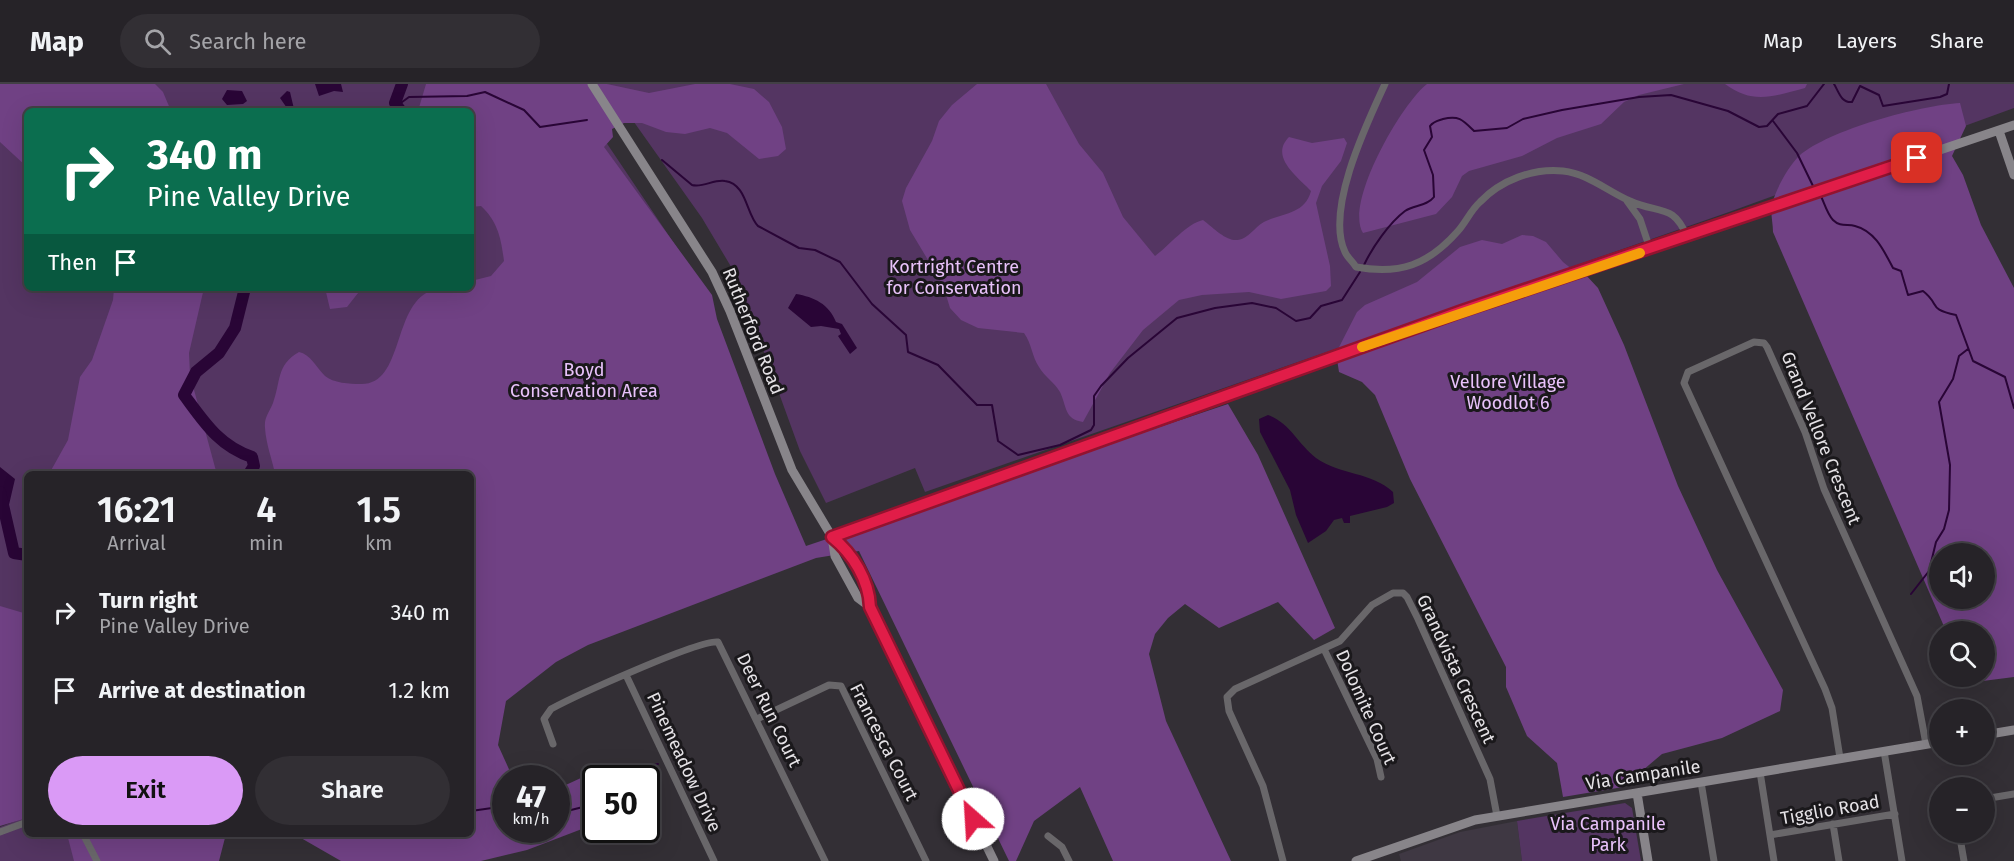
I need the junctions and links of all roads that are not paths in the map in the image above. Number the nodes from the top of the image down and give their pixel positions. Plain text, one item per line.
1 (592, 84) edge
2 (1385, 84) edge
3 (2014, 125) edge
4 (1999, 131) junction
5 (2014, 175) edge
6 (1626, 200) junction
7 (1654, 209) junction
8 (1640, 219) junction
9 (1687, 237) junction
10 (1650, 249) junction
11 (832, 537) junction
12 (870, 607) junction
13 (1324, 649) junction
14 (626, 675) junction
15 (757, 720) junction
16 (2014, 730) edge
17 (1995, 733) edge
18 (553, 744) dead end
19 (1926, 744) junction
20 (1929, 744) edge
21 (1884, 751) junction
22 (1840, 758) junction
23 (1760, 772) junction
24 (1381, 777) dead end
25 (1701, 782) junction
26 (1637, 793) junction
27 (2014, 794) edge
28 (1995, 797) edge
29 (1895, 814) junction
30 (1497, 816) junction
31 (24, 823) edge
32 (1833, 824) junction
33 (0, 832) edge
34 (1770, 835) junction
35 (1048, 836) dead end
36 (85, 837) edge
37 (1961, 843) edge
38 (1361, 860) edge
39 (97, 861) edge
40 (714, 861) edge
41 (825, 861) edge
42 (926, 861) edge
43 (994, 861) edge
44 (1069, 861) edge
45 (1283, 861) edge
46 (1648, 861) edge
47 (1714, 861) edge
48 (1774, 861) edge
49 (1839, 861) edge
50 (1902, 861) edge
51 (1964, 861) edge

1 - 11 street, Rutherford Road
2 - 6 street
3 - 4 street
4 - 5 street
4 - 9 street
6 - 7 street
6 - 8 street
7 - 8 street
7 - 9 street
8 - 10 street
9 - 10 street
10 - 11 street
11 - 12 street, Rutherford Road
11 - 12 street, Rutherford Road
12 - 43 street, Rutherford Road
13 - 24 street, Dolomite Court
13 - 30 street, Grandvista Crescent
13 - 45 street, Grandvista Crescent
14 - 15 street, Deer Run Court
14 - 18 street, Deer Run Court
14 - 40 street, Pinemeadow Drive
15 - 41 street, Deer Run Court
15 - 42 street, Francesca Court
16 - 17 street
19 - 20 street, Via Campanile
19 - 21 street, Via Campanile
19 - 22 street, Grand Vellore Crescent
21 - 22 street, Via Campanile
21 - 29 street
22 - 23 street, Via Campanile
23 - 25 street, Via Campanile
23 - 34 street
25 - 26 street, Via Campanile
25 - 47 street
26 - 30 street, Via Campanile
26 - 46 street
27 - 28 street
29 - 32 street, Tigglio Road
29 - 50 street
30 - 38 street, Via Campanile
31 - 33 street
32 - 34 street, Tigglio Road
32 - 49 street
34 - 48 street
35 - 44 street
36 - 39 street
37 - 51 street

